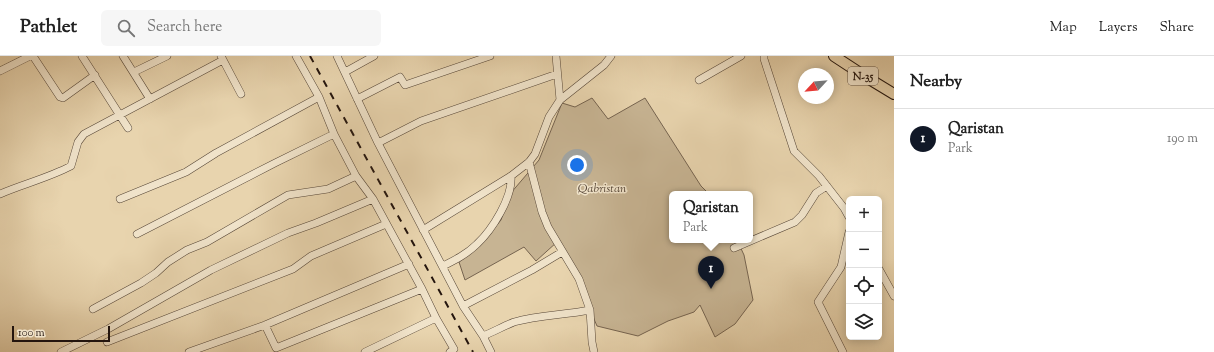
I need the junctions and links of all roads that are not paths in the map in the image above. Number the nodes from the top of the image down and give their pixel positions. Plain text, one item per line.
1 (30, 56) edge
2 (34, 56) edge
3 (82, 56) edge
4 (123, 56) edge
5 (167, 56) edge
6 (296, 56) edge
7 (337, 56) edge
8 (374, 56) edge
9 (490, 56) edge
10 (556, 56) edge
11 (611, 56) edge
12 (741, 56) edge
13 (764, 56) edge
14 (834, 56) edge
15 (222, 58) edge
16 (0, 71) edge
17 (134, 72) junction
18 (345, 72) junction
19 (557, 74) junction
20 (95, 75) junction
21 (699, 80) dead end
22 (241, 94) dead end
23 (894, 94) edge
24 (319, 97) junction
25 (150, 99) junction
26 (357, 99) junction
27 (560, 100) junction
28 (120, 115) junction
29 (128, 128) dead end
30 (334, 134) junction
31 (378, 143) junction
32 (529, 162) junction
33 (356, 176) junction
34 (511, 176) junction
35 (827, 186) junction
36 (0, 194) edge
37 (120, 199) dead end
38 (373, 199) junction
39 (846, 212) edge
40 (386, 224) junction
41 (424, 230) junction
42 (137, 234) dead end
43 (753, 240) edge
44 (746, 243) edge
45 (846, 245) edge
46 (734, 248) dead end
47 (562, 252) junction
48 (409, 264) junction
49 (443, 266) junction
50 (882, 274) edge
51 (422, 289) junction
52 (894, 296) edge
53 (463, 306) junction
54 (93, 309) dead end
55 (590, 310) junction
56 (436, 318) junction
57 (265, 325) junction
58 (483, 336) junction
59 (107, 342) dead end
60 (203, 350) edge
61 (453, 351) edge
62 (61, 352) edge
63 (190, 352) edge
64 (365, 352) edge
65 (491, 352) edge
66 (594, 352) edge
67 (843, 352) edge

1 - 16 street
2 - 20 street
3 - 20 street
4 - 17 street
5 - 17 street
6 - 24 street
7 - 18 street
8 - 18 street
9 - 26 street
10 - 19 street
11 - 27 street
12 - 21 street
13 - 35 street
14 - 23 highway, N-35
15 - 22 street
15 - 25 street
17 - 25 street
18 - 26 street
19 - 27 street
19 - 31 street
20 - 28 street
24 - 30 street
24 - 37 street
25 - 28 street
26 - 31 street
27 - 32 street
28 - 29 street
28 - 36 street
30 - 33 street
30 - 42 street
31 - 41 street
32 - 34 street
32 - 47 street
33 - 38 street
33 - 54 street
34 - 41 street
34 - 49 street
35 - 39 street
35 - 43 street
38 - 40 street
38 - 62 street
40 - 48 street
40 - 59 street
41 - 49 street
44 - 46 street
45 - 67 street
47 - 53 street
47 - 55 street
48 - 51 street
48 - 57 street
49 - 53 street
50 - 52 street
51 - 56 street
51 - 57 street
53 - 58 street
55 - 58 street
55 - 66 street
56 - 61 street
56 - 64 street
57 - 60 street
58 - 65 street
60 - 63 street

